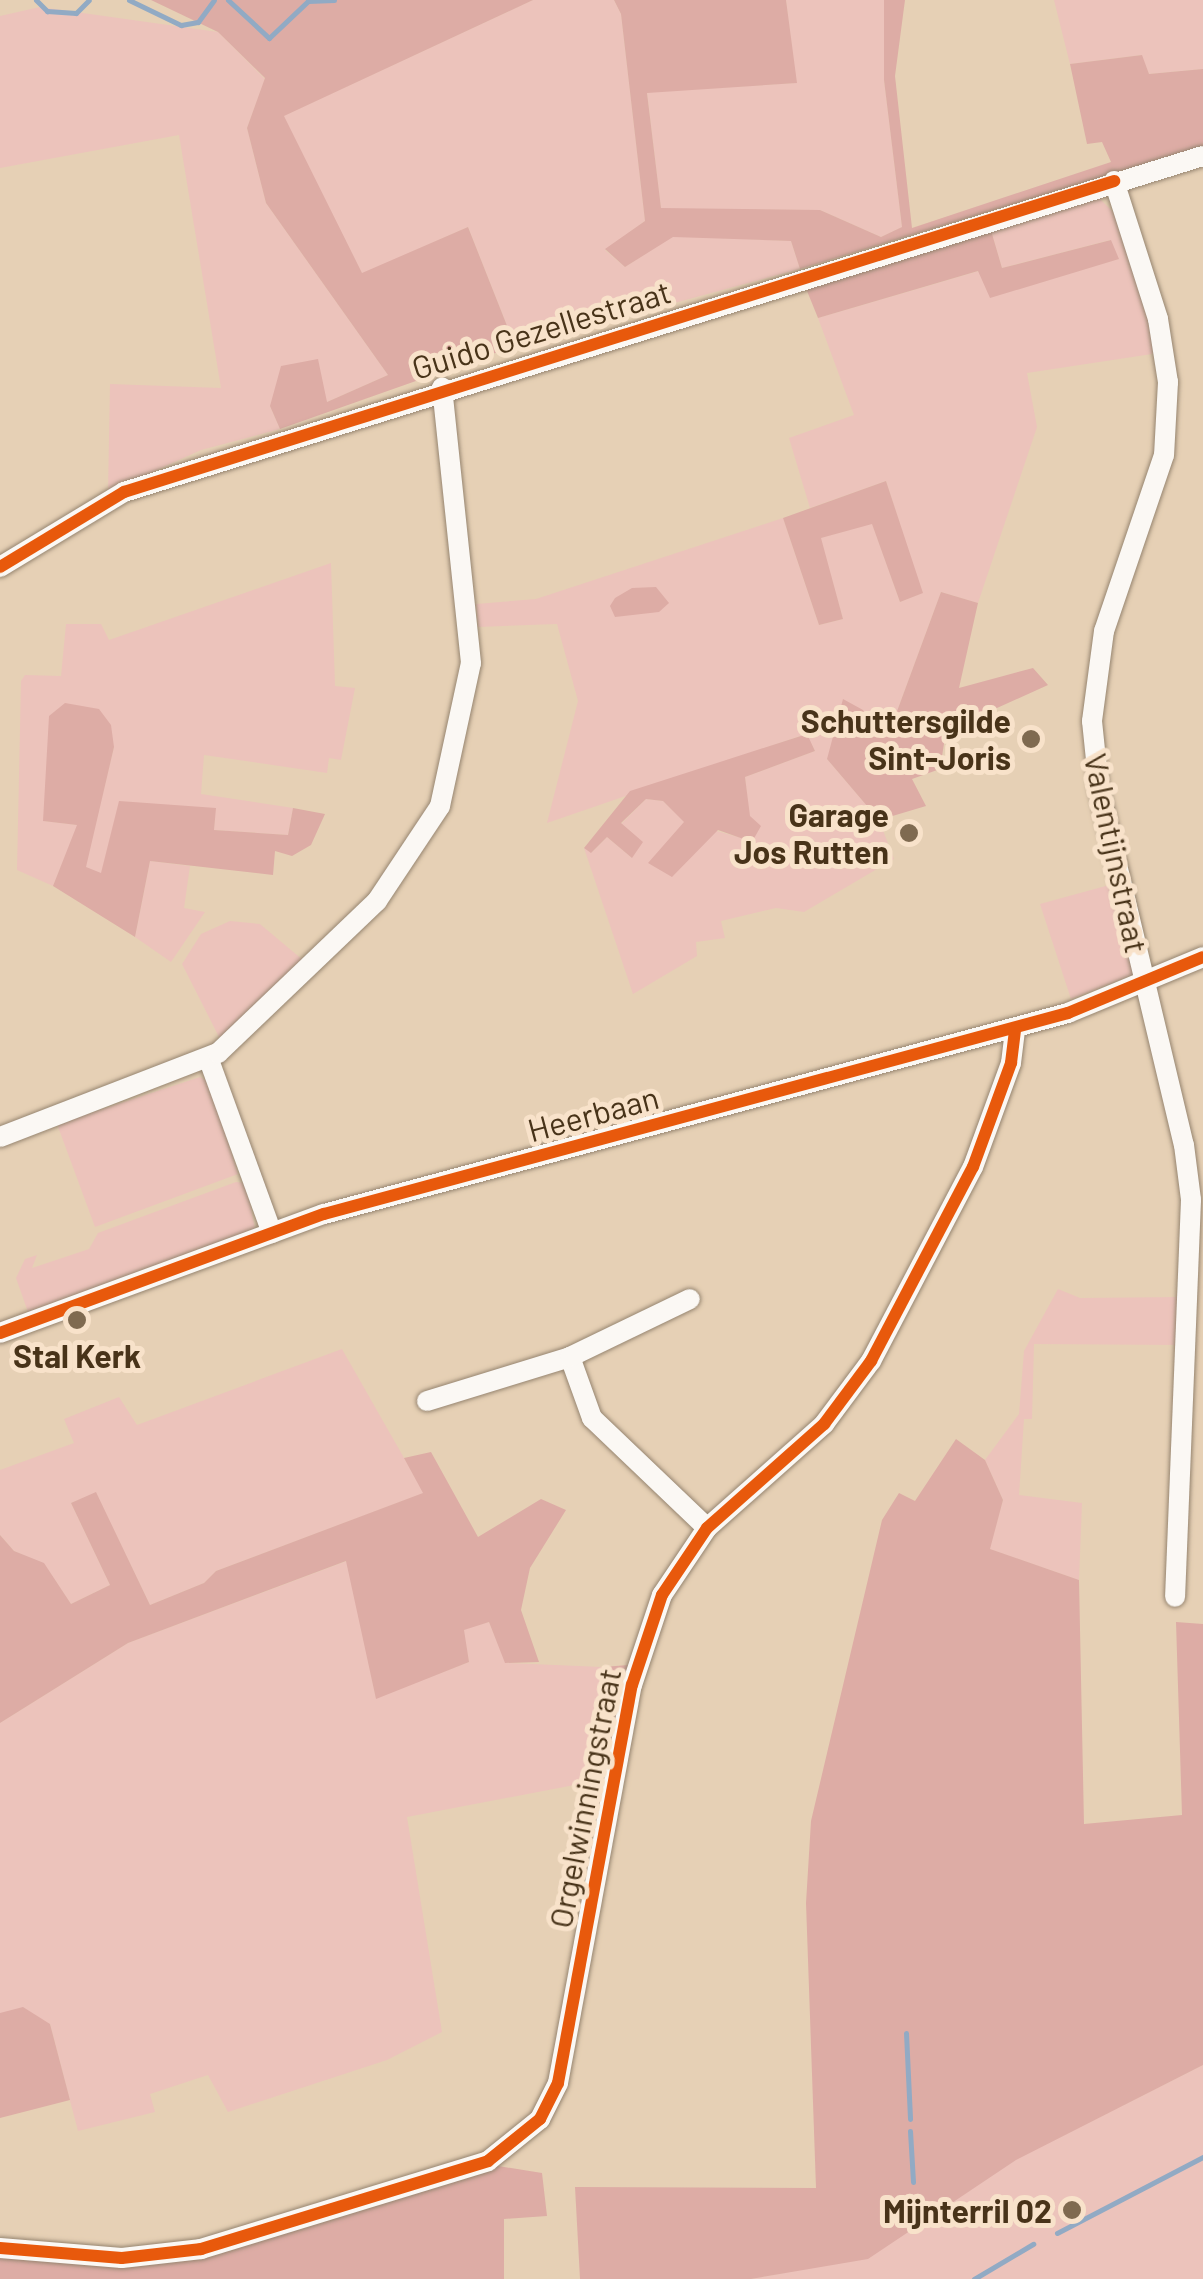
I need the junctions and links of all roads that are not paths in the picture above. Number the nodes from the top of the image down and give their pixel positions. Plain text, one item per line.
1 (1203, 156) edge
2 (1114, 182) junction
3 (442, 388) junction
4 (0, 567) edge
5 (1203, 957) edge
6 (1144, 984) junction
7 (1015, 1028) junction
8 (209, 1060) junction
9 (0, 1137) edge
10 (272, 1232) junction
11 (690, 1299) dead end
12 (0, 1333) edge
13 (1195, 1342) edge
14 (570, 1357) junction
15 (427, 1400) dead end
16 (707, 1528) junction
17 (1175, 1598) dead end
18 (0, 2248) edge

1 - 2 street, Guido Gezellestraat
2 - 3 street, Guido Gezellestraat
2 - 6 street, Valentijnstraat
3 - 4 street, Guido Gezellestraat
3 - 8 street
5 - 6 street, Heerbaan
6 - 7 street, Heerbaan
6 - 13 street, Valentijnstraat
7 - 10 street, Heerbaan
7 - 16 street, Orgelwinningstraat
8 - 9 street
8 - 10 street
10 - 12 street, Heerbaan
11 - 14 street
13 - 17 street, Valentijnstraat
14 - 15 street
14 - 16 street
16 - 18 street, Orgelwinningstraat

